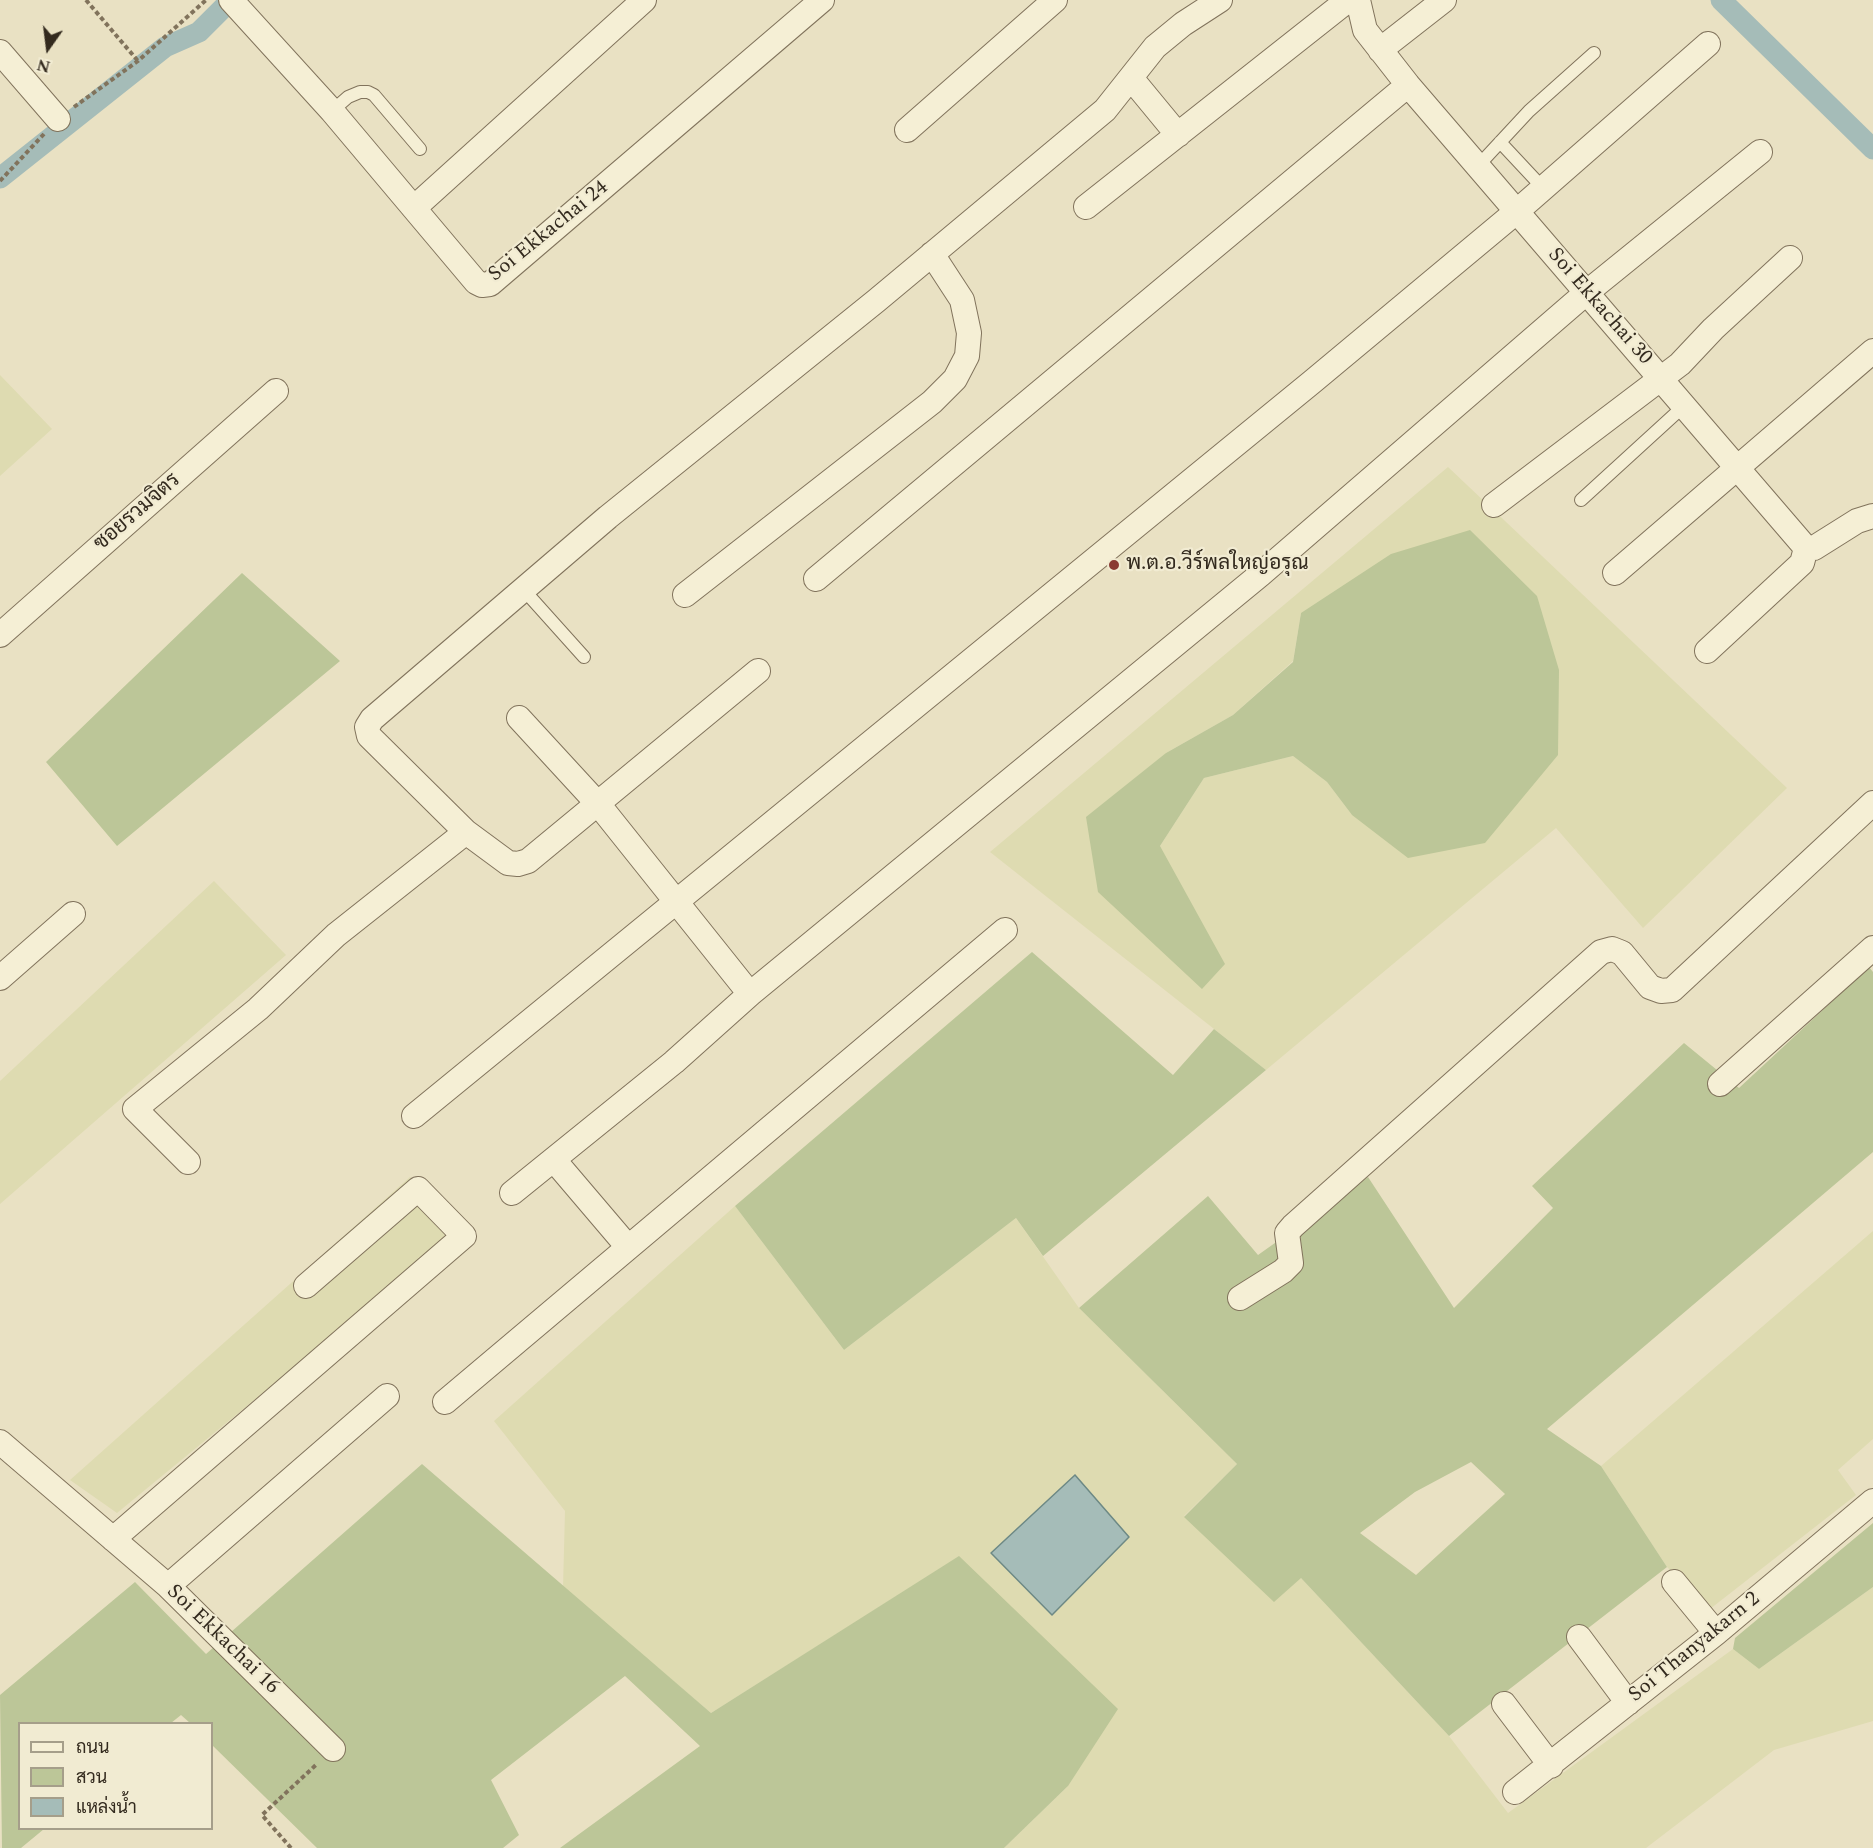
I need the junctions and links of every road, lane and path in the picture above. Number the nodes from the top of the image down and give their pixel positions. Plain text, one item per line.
1 (86, 0) edge
2 (206, 0) edge
3 (644, 0) edge
4 (822, 0) edge
5 (1055, 0) edge
6 (1220, 0) edge
7 (1348, 0) edge
8 (1358, 0) edge
9 (1444, 0) edge
10 (234, 4) edge
11 (1708, 44) dead end
12 (1380, 50) junction
13 (0, 52) edge
14 (1594, 53) dead end
15 (138, 60) junction
16 (1131, 78) junction
17 (1408, 85) junction
18 (332, 111) junction
19 (58, 119) junction
20 (907, 130) dead end
21 (1178, 135) junction
22 (1500, 142) junction
23 (420, 148) dead end
24 (1760, 152) dead end
25 (1477, 167) junction
26 (0, 181) edge
27 (1543, 188) junction
28 (1086, 207) dead end
29 (414, 208) junction
30 (1516, 212) junction
31 (932, 254) junction
32 (1790, 258) dead end
33 (1586, 293) junction
34 (1873, 351) edge
35 (1661, 378) junction
36 (276, 391) dead end
37 (1685, 405) junction
38 (1737, 466) junction
39 (1581, 500) dead end
40 (1494, 505) dead end
41 (1872, 512) edge
42 (1806, 548) junction
43 (1615, 573) dead end
44 (816, 579) dead end
45 (523, 589) junction
46 (685, 595) dead end
47 (0, 635) edge
48 (1707, 651) dead end
49 (584, 657) dead end
50 (758, 672) dead end
51 (519, 718) dead end
52 (1873, 803) edge
53 (599, 805) junction
54 (466, 832) junction
55 (677, 901) junction
56 (73, 914) dead end
57 (1005, 930) dead end
58 (1873, 948) edge
59 (0, 978) edge
60 (750, 994) junction
61 (1720, 1084) dead end
62 (414, 1116) dead end
63 (554, 1160) junction
64 (188, 1162) dead end
65 (512, 1193) dead end
66 (628, 1248) junction
67 (306, 1286) dead end
68 (1240, 1298) dead end
69 (387, 1396) dead end
70 (445, 1402) dead end
71 (0, 1442) edge
72 (1873, 1501) edge
73 (113, 1539) junction
74 (1674, 1582) dead end
75 (168, 1586) junction
76 (1716, 1633) junction
77 (1579, 1637) dead end
78 (1629, 1703) junction
79 (1504, 1704) dead end
80 (333, 1749) joint
81 (1551, 1766) junction
82 (1515, 1792) dead end
83 (291, 1848) edge

1 - 15 path
2 - 15 path
3 - 29 street
4 - 29 street, Soi Ekkachai 24
5 - 20 street
6 - 16 street
7 - 21 street
8 - 12 street, Soi Ekkachai 30
9 - 12 street
10 - 18 street, Soi Ekkachai 24
11 - 27 street
12 - 17 street, Soi Ekkachai 30
13 - 19 street
14 - 22 lane
15 - 19 path
16 - 21 street
16 - 31 street
17 - 25 street, Soi Ekkachai 30
17 - 44 street
18 - 23 lane
18 - 29 street, Soi Ekkachai 24
19 - 26 path
21 - 28 street
22 - 25 lane
22 - 27 lane
24 - 33 street
25 - 30 street, Soi Ekkachai 30
27 - 30 street
30 - 33 street, Soi Ekkachai 30
30 - 55 street
31 - 45 street
31 - 46 street
32 - 35 street
33 - 35 street, Soi Ekkachai 30
33 - 60 street
34 - 38 street
35 - 37 street, Soi Ekkachai 30
35 - 40 street
36 - 47 street, ซอยรวมจิตร
37 - 38 street, Soi Ekkachai 30
37 - 39 lane
38 - 42 street, Soi Ekkachai 30
38 - 43 street
41 - 42 street
42 - 48 street
45 - 49 lane
45 - 54 street
50 - 53 street
51 - 53 street
52 - 68 street
53 - 54 street
53 - 55 street
54 - 64 street
55 - 60 street
55 - 62 street
56 - 59 street
57 - 66 street
58 - 61 street
60 - 63 street
63 - 65 street
63 - 66 street
66 - 70 street
67 - 73 street
69 - 75 street
71 - 73 street, Soi Ekkachai 16
72 - 76 street, Soi Thanyakarn 2
73 - 75 street, Soi Ekkachai 16
74 - 76 street
75 - 80 street, Soi Ekkachai 16
76 - 78 street, Soi Thanyakarn 2
77 - 78 street
78 - 81 street, Soi Thanyakarn 2
79 - 81 street
80 - 83 path
81 - 82 street, Soi Thanyakarn 2

